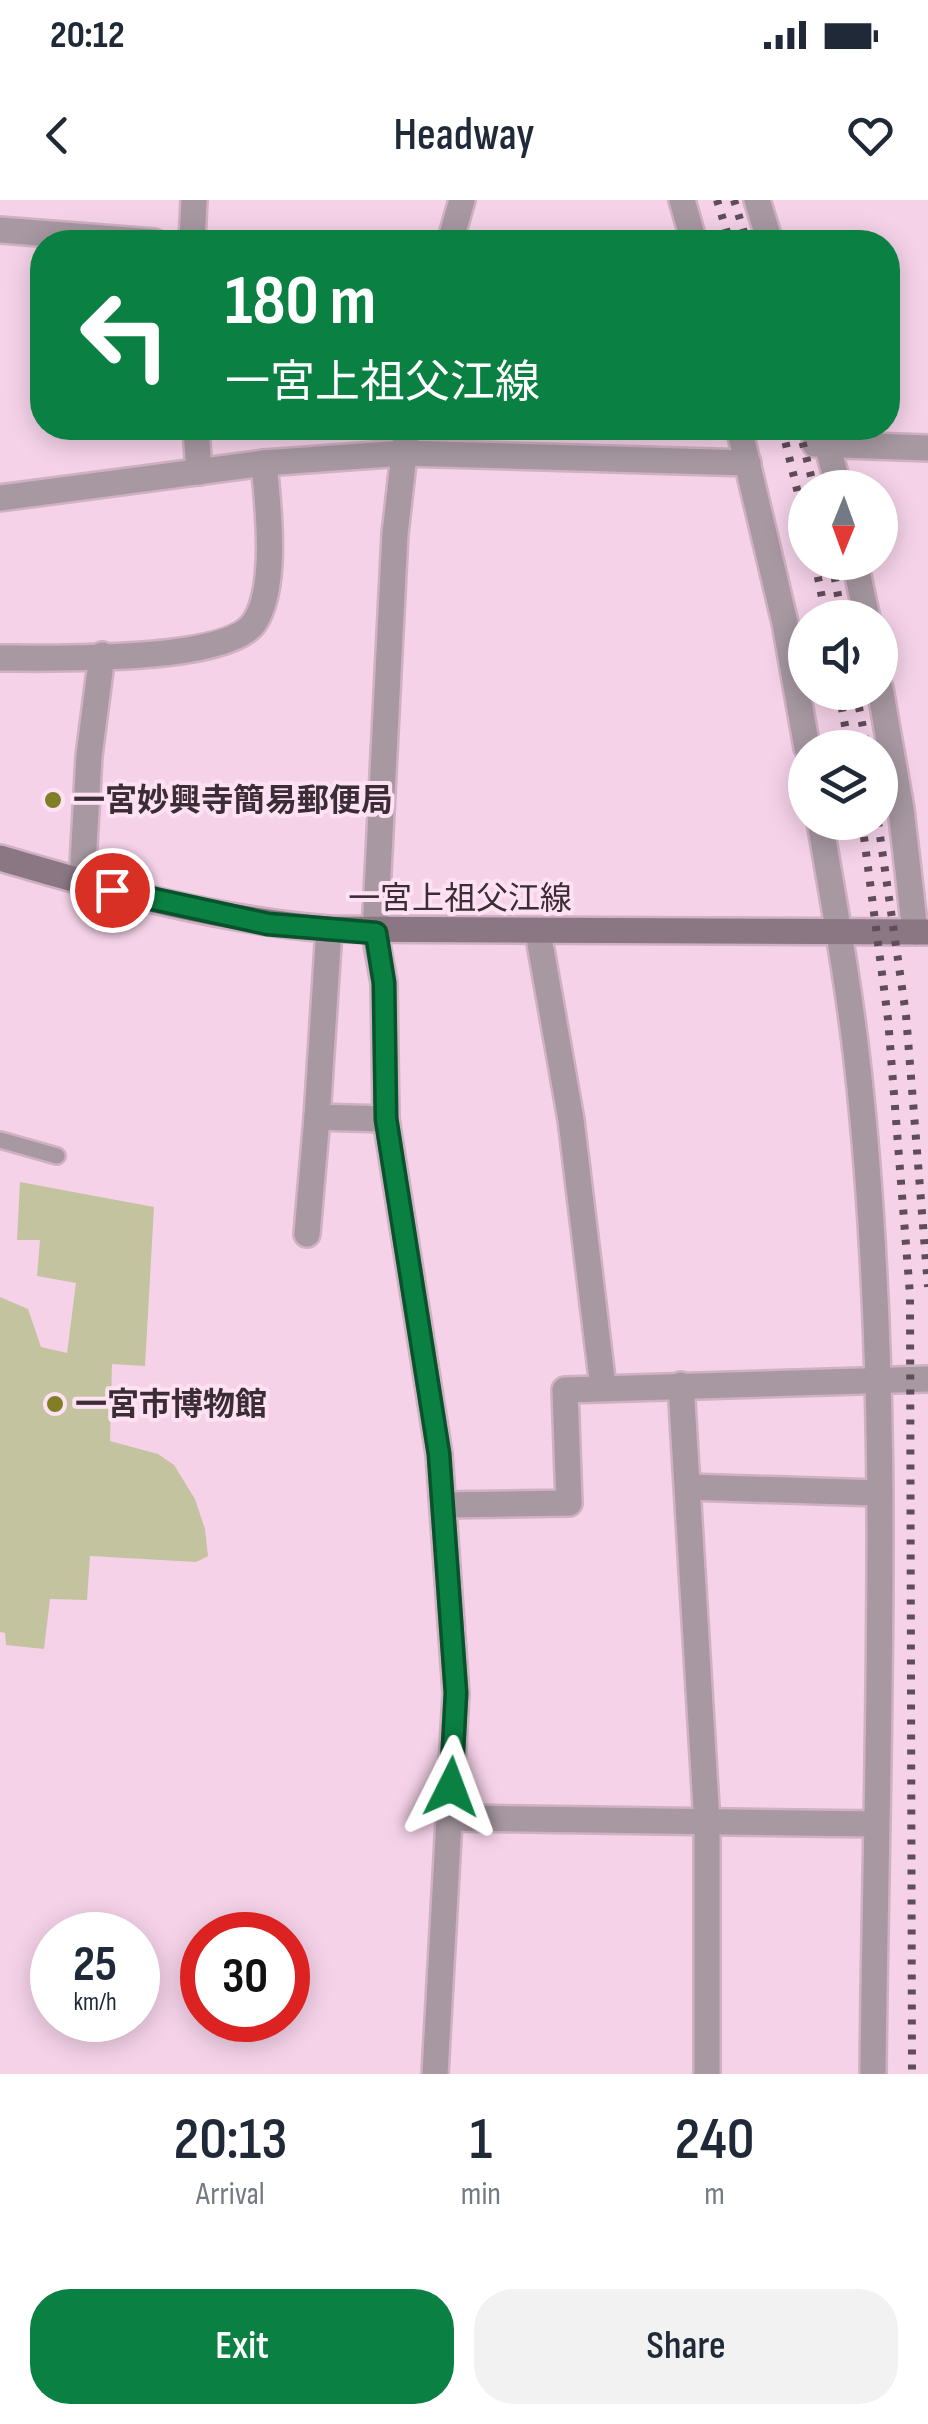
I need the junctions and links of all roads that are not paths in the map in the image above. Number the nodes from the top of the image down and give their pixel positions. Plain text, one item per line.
1 (194, 200) edge
2 (462, 200) edge
3 (682, 200) edge
4 (757, 200) edge
5 (0, 230) edge
6 (193, 230) edge
7 (453, 230) edge
8 (691, 230) edge
9 (766, 230) edge
10 (30, 232) edge
11 (197, 440) edge
12 (405, 440) edge
13 (742, 440) edge
14 (822, 440) edge
15 (834, 440) edge
16 (928, 448) edge
17 (748, 463) junction
18 (264, 464) junction
19 (833, 470) edge
20 (199, 472) junction
21 (0, 498) edge
22 (102, 655) junction
23 (0, 658) edge
24 (884, 710) edge
25 (804, 730) edge
26 (823, 840) edge
27 (0, 858) edge
28 (82, 882) junction
29 (330, 930) junction
30 (839, 931) junction
31 (538, 932) junction
32 (922, 932) edge
33 (376, 933) junction
34 (317, 1118) junction
35 (386, 1119) junction
36 (0, 1140) edge
37 (56, 1156) dead end
38 (308, 1234) dead end
39 (928, 1379) edge
40 (876, 1382) junction
41 (681, 1385) junction
42 (603, 1387) junction
43 (688, 1486) junction
44 (878, 1492) junction
45 (443, 1505) junction
46 (450, 1818) junction
47 (707, 1824) junction
48 (875, 1824) junction
49 (435, 2074) edge
50 (706, 2074) edge
51 (874, 2074) edge

1 - 6 street
2 - 7 street
3 - 8 street
4 - 9 street
5 - 10 street
11 - 20 street
12 - 17 street
12 - 18 street
12 - 33 street
13 - 17 street
14 - 19 street
15 - 16 street
17 - 25 street
18 - 20 street
18 - 22 street
20 - 21 street
22 - 23 street
22 - 28 street
24 - 32 street
26 - 30 street
27 - 28 main road, 一宮上祖父江線
28 - 29 main road, 一宮上祖父江線
29 - 33 main road, 一宮上祖父江線
29 - 34 street
30 - 31 main road, 一宮上祖父江線
30 - 32 main road, 一宮上祖父江線
30 - 40 street
31 - 33 main road, 一宮上祖父江線
31 - 42 street
33 - 35 street
34 - 35 street
34 - 38 street
35 - 45 street
36 - 37 lane
39 - 40 street
40 - 41 street
40 - 44 street
41 - 42 street
41 - 43 street
42 - 45 street
43 - 44 street
43 - 47 street
44 - 48 street
45 - 46 street
46 - 47 street
46 - 49 street
47 - 48 street
47 - 50 street
48 - 51 street

